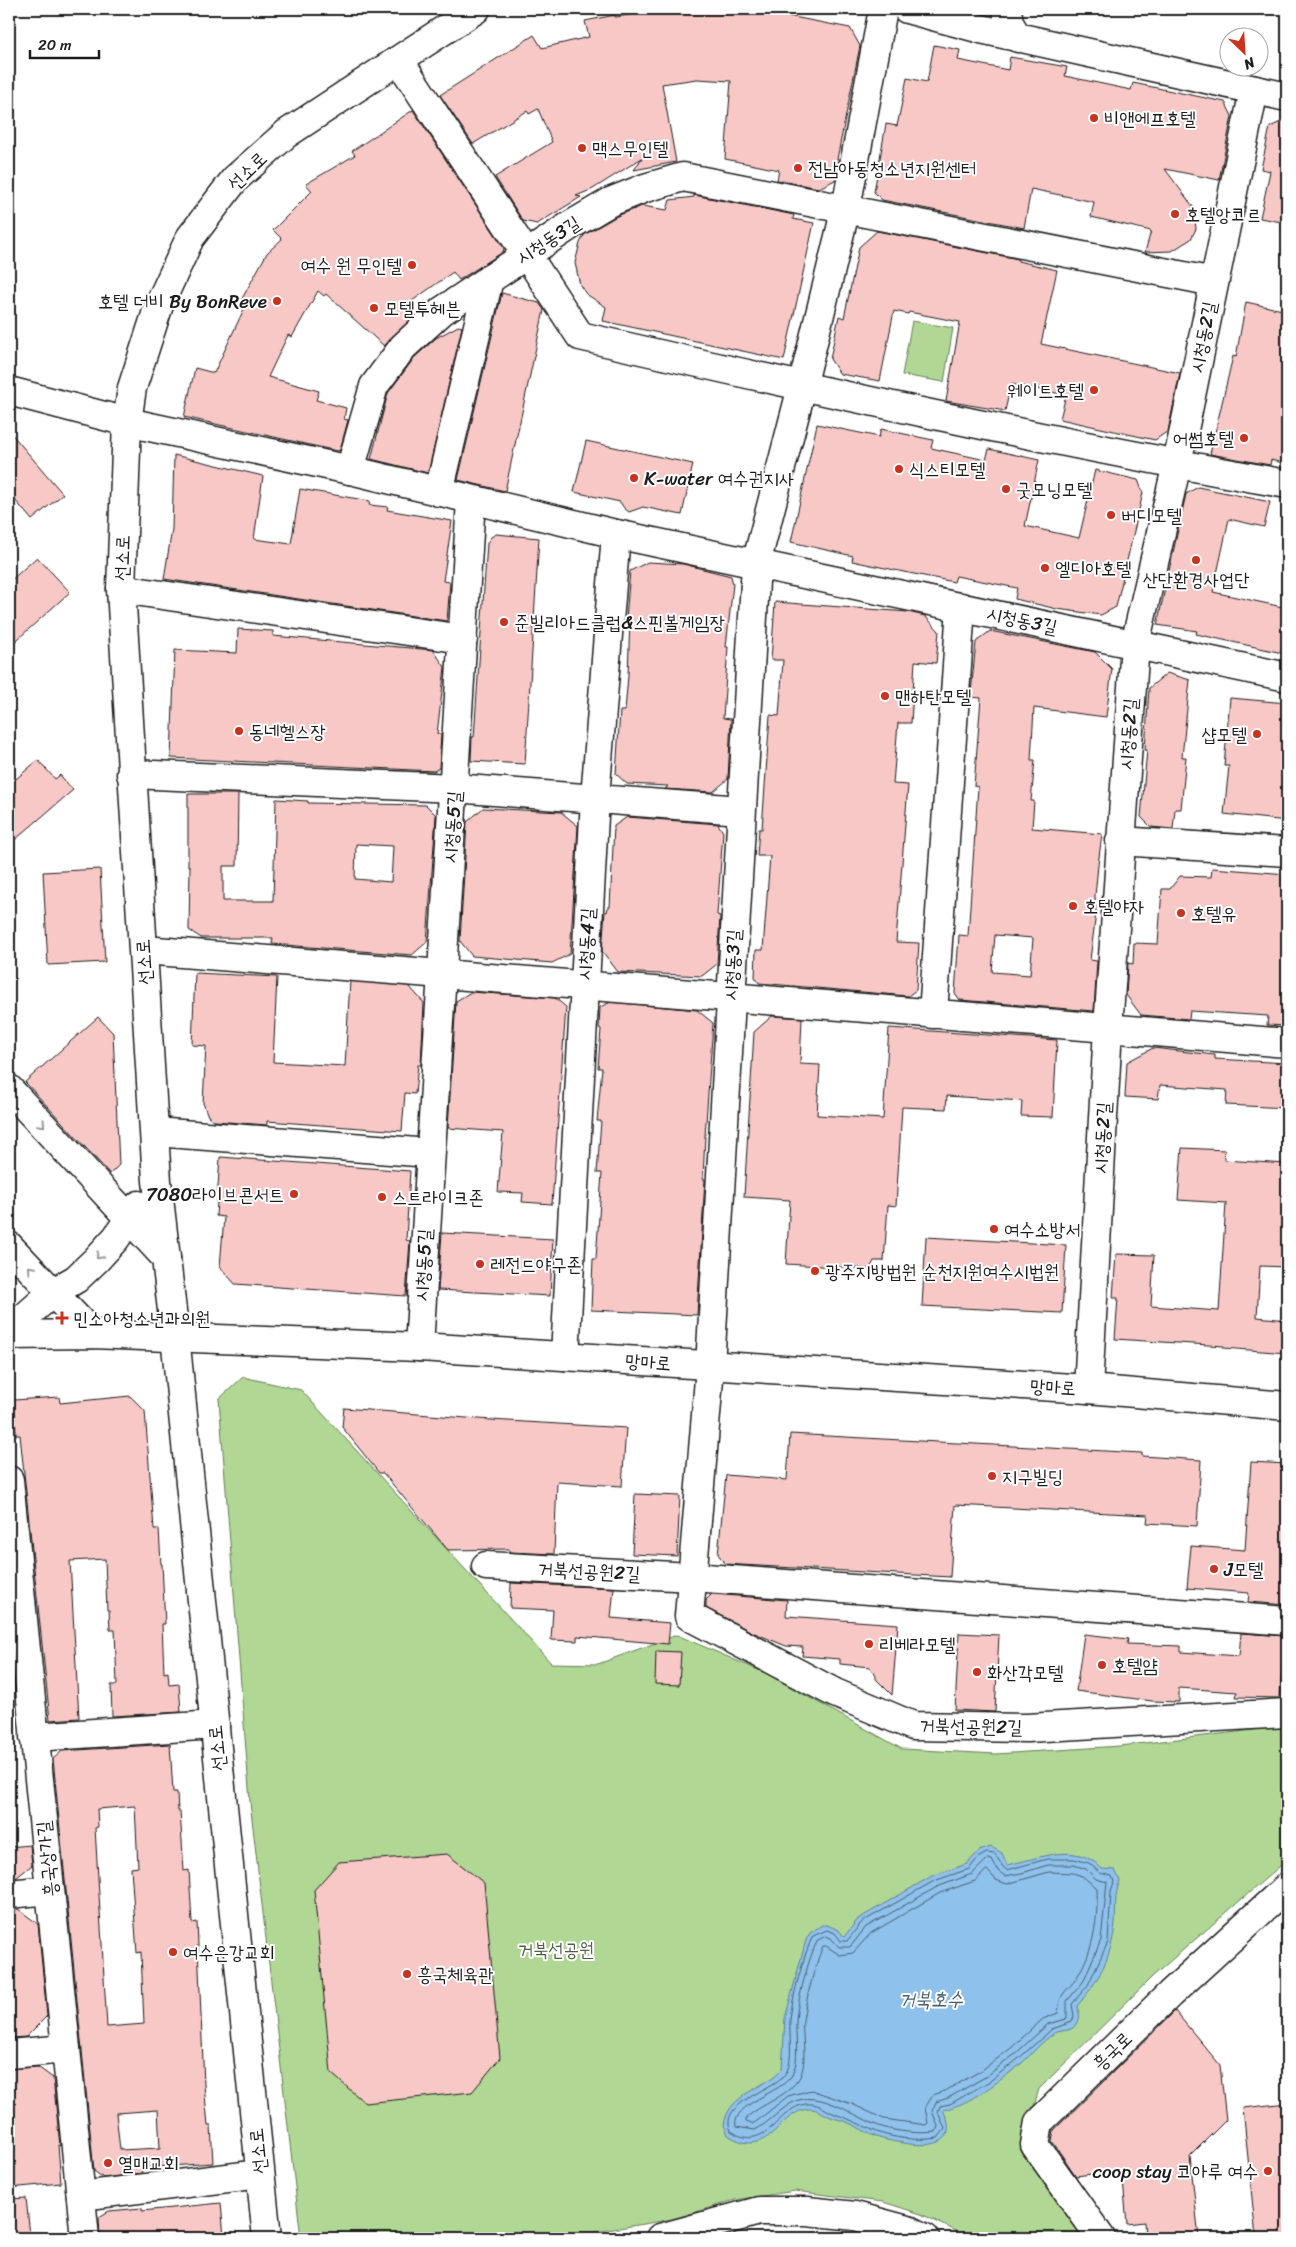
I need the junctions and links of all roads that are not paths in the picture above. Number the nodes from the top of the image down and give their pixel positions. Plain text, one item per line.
1 (476, 9) edge
2 (883, 9) edge
3 (907, 9) edge
4 (1007, 9) edge
5 (1018, 38) junction
6 (399, 60) junction
7 (1254, 90) junction
8 (1287, 97) edge
9 (846, 208) junction
10 (527, 254) junction
11 (489, 279) junction
12 (1214, 282) junction
13 (802, 387) junction
14 (9, 391) edge
15 (128, 422) junction
16 (1177, 464) junction
17 (350, 470) junction
18 (1287, 484) edge
19 (439, 492) junction
20 (471, 500) junction
21 (616, 534) junction
22 (756, 564) junction
23 (121, 589) junction
24 (961, 607) junction
25 (463, 639) junction
26 (1135, 644) junction
27 (1287, 677) edge
28 (132, 774) junction
29 (454, 788) junction
30 (595, 798) junction
31 (741, 810) junction
32 (1120, 841) junction
33 (1287, 852) edge
34 (144, 950) junction
35 (443, 972) junction
36 (584, 983) junction
37 (730, 998) junction
38 (933, 1014) junction
39 (1108, 1028) junction
40 (1287, 1043) edge
41 (9, 1089) edge
42 (155, 1132) junction
43 (430, 1153) junction
44 (157, 1181) junction
45 (130, 1218) junction
46 (9, 1246) edge
47 (166, 1258) junction
48 (52, 1293) junction
49 (9, 1332) edge
50 (92, 1334) junction
51 (9, 1335) edge
52 (175, 1336) junction
53 (419, 1347) junction
54 (565, 1356) junction
55 (710, 1367) junction
56 (1088, 1389) junction
57 (1287, 1406) edge
58 (9, 1480) edge
59 (12, 1549) edge
60 (486, 1566) dead end
61 (692, 1577) junction
62 (1287, 1621) edge
63 (1287, 1713) edge
64 (214, 1725) junction
65 (34, 1737) junction
66 (1287, 1887) edge
67 (50, 1890) junction
68 (9, 1894) edge
69 (66, 2049) junction
70 (9, 2054) edge
71 (260, 2174) junction
72 (80, 2196) junction
73 (670, 2237) edge
74 (85, 2238) edge
75 (267, 2238) edge
76 (925, 2238) edge
77 (1101, 2238) edge

1 - 6 street, 선소로
2 - 9 street, 시청동3길
3 - 5 street
4 - 5 street
5 - 7 street
6 - 10 street
6 - 15 street, 선소로
7 - 8 street
7 - 12 street, 시청동2길
9 - 10 street, 시청동3길
9 - 12 street, 시청동3길
9 - 13 street, 시청동3길
10 - 11 street, 시청동3길
10 - 13 street
11 - 17 street, 시청동3길
11 - 19 street
12 - 16 street, 시청동2길
13 - 16 street
13 - 22 street, 시청동3길
14 - 15 street
15 - 17 street
15 - 23 street, 선소로
16 - 18 street
16 - 26 street, 시청동2길
17 - 19 street
19 - 20 street
20 - 21 street
20 - 25 street, 시청동5길
21 - 22 street
21 - 30 street, 시청동4길
22 - 24 street, 시청동3길
22 - 31 street, 시청동3길
23 - 25 street
23 - 28 street, 선소로
24 - 26 street, 시청동3길
24 - 38 street
25 - 29 street, 시청동5길
26 - 27 street, 시청동3길
26 - 32 street, 시청동2길
28 - 29 street
28 - 34 street, 선소로
29 - 30 street
29 - 35 street, 시청동5길
30 - 31 street
30 - 36 street, 시청동4길
31 - 37 street, 시청동3길
32 - 33 street
32 - 39 street, 시청동2길
34 - 35 street
34 - 42 street, 선소로
35 - 36 street
35 - 43 street, 시청동5길
36 - 37 street
36 - 54 street, 시청동4길
37 - 38 street
37 - 55 street, 시청동3길
38 - 39 street
39 - 40 street
39 - 56 street, 시청동2길
41 -> 45 street
42 - 43 street
42 - 44 street, 선소로
43 - 53 street, 시청동5길
44 - 45 street
44 - 47 street, 선소로
45 - 47 street
45 -> 48 street
48 -> 46 street
47 - 52 street, 선소로
48 - 49 street
48 - 50 street
50 - 51 street, 망마로
50 - 52 street, 망마로
52 - 53 street, 망마로
52 - 64 street, 선소로
53 - 54 street, 망마로
54 - 55 street, 망마로
55 - 56 street, 망마로
55 - 61 street, 거북선공원2길
56 - 57 street, 망마로
58 - 59 street, 흥국상가길
59 - 65 street, 흥국상가길
60 - 61 street, 거북선공원2길
61 - 62 street, 거북선공원2길
61 - 63 street, 거북선공원2길
64 - 65 street
64 - 71 street, 선소로
65 - 67 street, 흥국상가길
66 - 77 street, 흥국로
67 - 68 street
67 - 69 street, 흥국상가길
69 - 70 street
69 - 72 street, 흥국상가길
71 - 72 street
71 - 75 street, 선소로
72 - 74 street, 흥국상가길
73 - 76 street

